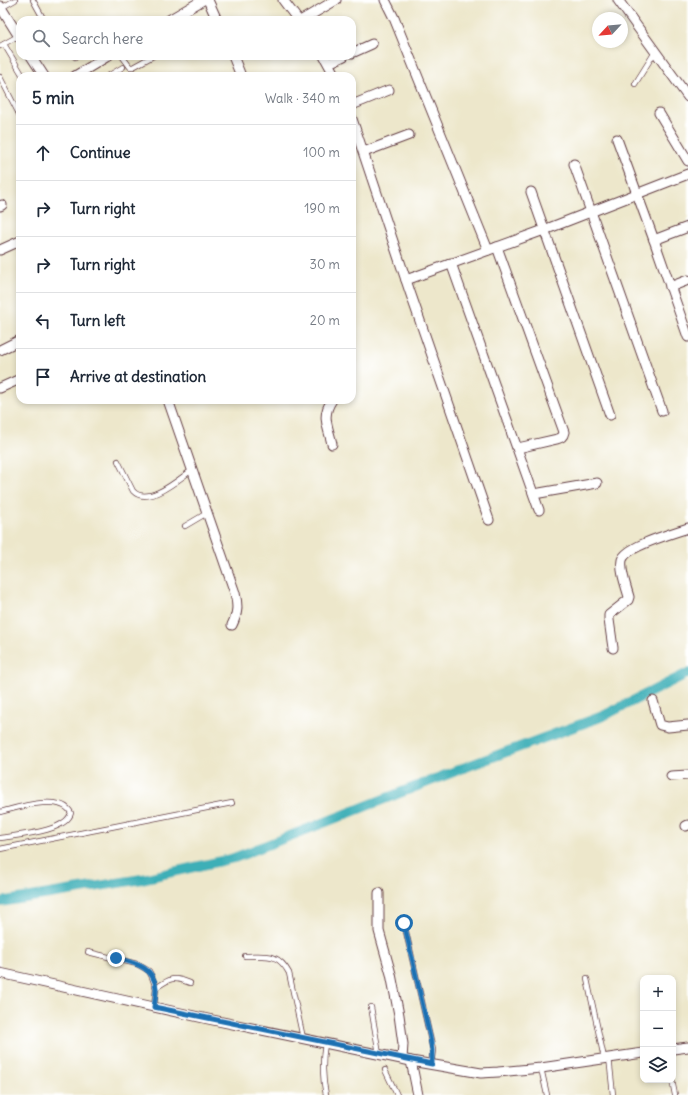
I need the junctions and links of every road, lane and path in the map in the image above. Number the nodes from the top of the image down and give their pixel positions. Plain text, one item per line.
1 (14, 0) edge
2 (32, 0) edge
3 (202, 0) edge
4 (208, 0) edge
5 (283, 0) edge
6 (336, 0) edge
7 (386, 0) edge
8 (618, 0) edge
9 (1, 7) edge
10 (42, 16) edge
11 (176, 16) edge
12 (215, 16) edge
13 (295, 16) edge
14 (309, 16) edge
15 (16, 32) edge
16 (16, 38) edge
17 (372, 44) dead end
18 (2, 45) edge
19 (356, 51) edge
20 (655, 52) junction
21 (34, 60) edge
22 (101, 60) edge
23 (124, 60) edge
24 (146, 60) edge
25 (235, 60) edge
26 (327, 60) edge
27 (123, 67) dead end
28 (20, 72) edge
29 (41, 72) edge
30 (82, 72) edge
31 (115, 72) edge
32 (239, 72) edge
33 (333, 72) edge
34 (0, 77) edge
35 (635, 84) dead end
36 (685, 85) edge
37 (389, 90) dead end
38 (688, 97) edge
39 (356, 103) edge
40 (16, 108) edge
41 (659, 113) dead end
42 (356, 130) edge
43 (409, 135) dead end
44 (617, 139) dead end
45 (364, 152) junction
46 (688, 161) edge
47 (574, 164) dead end
48 (688, 174) edge
49 (531, 192) dead end
50 (638, 194) junction
51 (592, 211) junction
52 (688, 227) edge
53 (544, 230) junction
54 (654, 240) junction
55 (16, 243) edge
56 (497, 247) junction
57 (0, 250) edge
58 (488, 250) junction
59 (451, 264) junction
60 (406, 280) junction
61 (688, 280) edge
62 (670, 287) junction
63 (687, 333) edge
64 (16, 342) edge
65 (0, 350) edge
66 (16, 381) edge
67 (0, 388) edge
68 (169, 404) edge
69 (330, 404) edge
70 (662, 411) dead end
71 (610, 416) dead end
72 (332, 444) dead end
73 (518, 448) junction
74 (118, 461) dead end
75 (192, 470) junction
76 (597, 483) dead end
77 (534, 494) junction
78 (539, 510) dead end
79 (207, 512) junction
80 (489, 520) dead end
81 (185, 526) dead end
82 (688, 528) edge
83 (232, 625) dead end
84 (613, 648) dead end
85 (653, 701) dead end
86 (688, 725) edge
87 (688, 775) edge
88 (672, 776) dead end
89 (232, 803) dead end
90 (0, 812) edge
91 (0, 838) edge
92 (0, 849) edge
93 (380, 893) dead end
94 (404, 923) dead end
95 (88, 952) dead end
96 (246, 956) dead end
97 (0, 973) edge
98 (588, 979) dead end
99 (190, 983) dead end
100 (156, 988) junction
101 (154, 1007) junction
102 (371, 1007) dead end
103 (303, 1038) junction
104 (325, 1042) junction
105 (688, 1047) edge
106 (676, 1049) edge
107 (640, 1053) edge
108 (380, 1054) junction
109 (606, 1058) junction
110 (406, 1060) junction
111 (432, 1064) junction
112 (541, 1068) junction
113 (385, 1070) dead end
114 (673, 1083) edge
115 (326, 1095) edge
116 (397, 1095) edge
117 (418, 1095) edge
118 (547, 1095) edge
119 (613, 1095) edge
120 (675, 1095) edge

1 - 9 lane
2 - 10 lane
3 - 11 street
4 - 12 street
5 - 13 street
6 - 14 street
7 - 58 street
8 - 20 street
9 - 15 street
16 - 18 lane
17 - 19 street
18 - 28 lane
20 - 35 lane
20 - 36 street
21 - 29 street
22 - 30 street
23 - 24 lane
25 - 32 street
26 - 33 street
27 - 31 lane
34 - 40 lane
36 - 38 street
37 - 39 street
41 - 46 street
42 - 45 street
43 - 45 street
44 - 50 street
45 - 60 street
47 - 51 street
48 - 50 street
49 - 53 street
50 - 51 street
50 - 54 street
51 - 53 street
51 - 70 street
52 - 54 street
53 - 56 street
53 - 71 street
54 - 62 street
55 - 57 street
56 - 58 street
56 - 73 street
58 - 59 street
59 - 60 street
59 - 73 street
60 - 80 street
61 - 62 street
62 - 63 street
64 - 65 street
66 - 67 street
68 - 75 street
69 - 72 street
73 - 77 street
74 - 75 lane
75 - 79 street
76 - 77 street
77 - 78 street
79 - 81 lane
79 - 83 street
82 - 84 street
85 - 86 street
87 - 88 street
89 - 92 lane
90 - 91 lane
93 - 110 street
94 - 111 lane
95 - 100 lane
96 - 103 lane
97 - 101 street
98 - 109 lane
99 - 100 lane
100 - 101 lane
101 - 103 street
102 - 108 lane
103 - 104 street
104 - 108 street
104 - 115 lane
105 - 106 street
107 - 109 street
108 - 110 street
109 - 112 street
109 - 119 lane
110 - 111 street
110 - 117 street
111 - 112 street
112 - 118 lane
113 - 116 lane
114 - 120 lane

